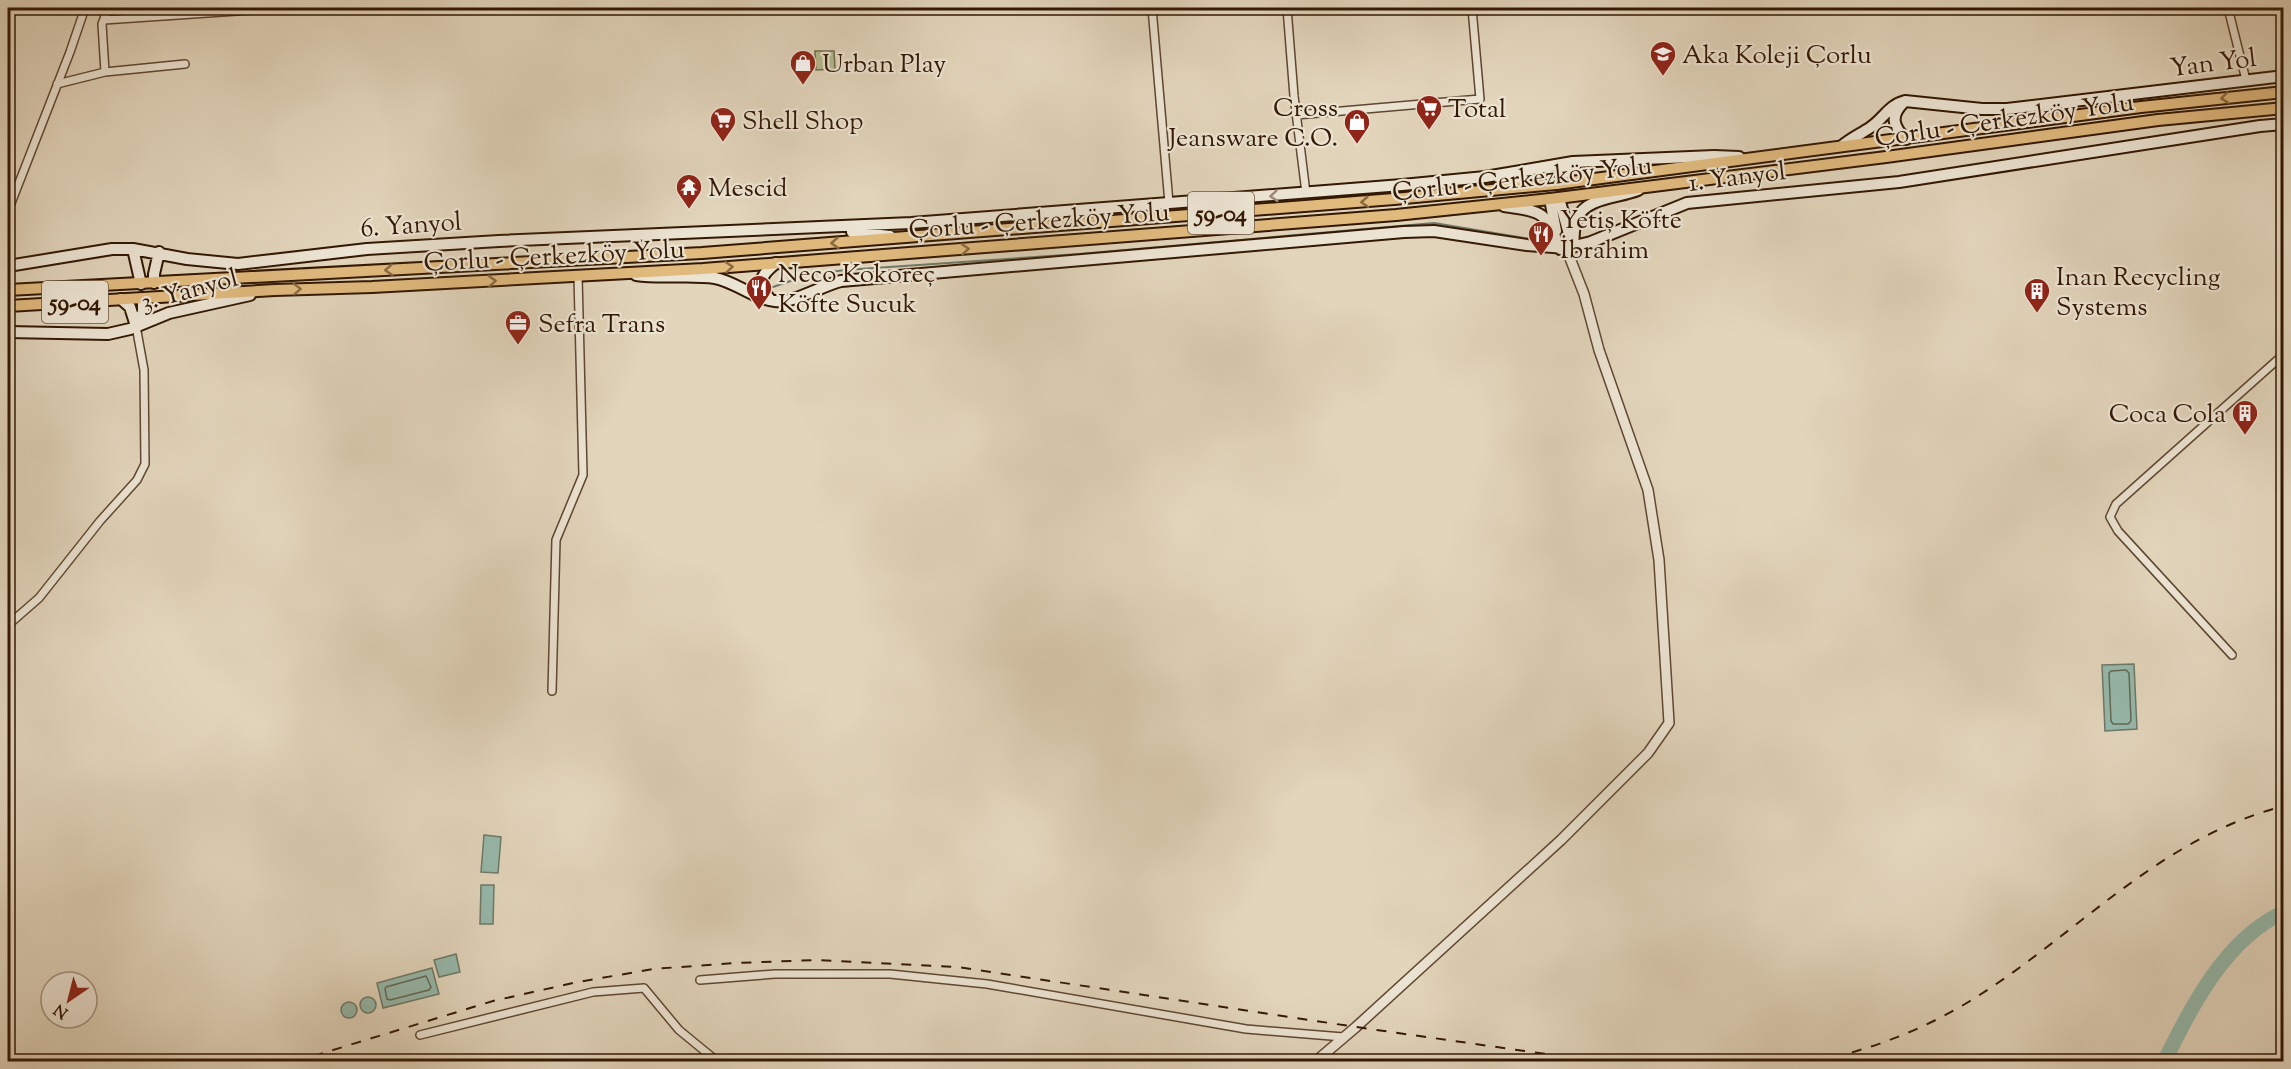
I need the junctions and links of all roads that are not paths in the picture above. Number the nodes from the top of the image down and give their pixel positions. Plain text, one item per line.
1 (85, 8) edge
2 (108, 8) edge
3 (283, 8) edge
4 (1152, 8) edge
5 (1287, 8) edge
6 (1472, 8) edge
7 (2228, 8) edge
8 (104, 20) junction
9 (185, 64) dead end
10 (105, 72) junction
11 (2283, 76) edge
12 (2246, 80) junction
13 (57, 84) junction
14 (2283, 92) edge
15 (1905, 101) junction
16 (2283, 108) edge
17 (1296, 115) junction
18 (2283, 124) edge
19 (1906, 139) junction
20 (1842, 146) junction
21 (1750, 158) junction
22 (1573, 162) junction
23 (1485, 177) junction
24 (1556, 184) junction
25 (1529, 186) junction
26 (1645, 186) junction
27 (1306, 193) junction
28 (1555, 199) junction
29 (1169, 203) junction
30 (1495, 204) junction
31 (8, 211) edge
32 (821, 228) junction
33 (905, 237) junction
34 (1566, 248) junction
35 (133, 249) junction
36 (159, 252) junction
37 (776, 263) junction
38 (8, 266) edge
39 (624, 273) junction
40 (578, 276) junction
41 (154, 283) junction
42 (141, 284) junction
43 (8, 290) edge
44 (275, 290) junction
45 (143, 298) junction
46 (155, 298) junction
47 (121, 299) junction
48 (774, 302) junction
49 (8, 306) edge
50 (149, 321) junction
51 (136, 326) junction
52 (8, 332) edge
53 (2283, 354) edge
54 (8, 625) edge
55 (2232, 655) dead end
56 (552, 690) dead end
57 (700, 980) dead end
58 (420, 1035) dead end
59 (1343, 1037) junction
60 (718, 1062) edge
61 (1315, 1062) edge

1 - 13 street
2 - 8 street
3 - 8 street
4 - 29 street
5 - 17 street
6 - 17 street
7 - 12 street
8 - 10 street
9 - 10 street
10 - 13 street
11 - 12 main road, Yan Yol
12 - 15 main road, Yan Yol
13 - 31 street
14 -> 19 main road, Çorlu - Çerkezköy Yolu / 59-04
15 - 19 main road
15 - 20 main road
16 - 26 main road, Çorlu - Çerkezköy Yolu / 59-04
17 - 27 street
18 - 34 main road, 1. Yanyol
19 - 20 main road, Çorlu - Çerkezköy Yolu / 59-04
20 - 21 main road, Çorlu - Çerkezköy Yolu / 59-04
21 - 22 main road
21 - 24 main road, Çorlu - Çerkezköy Yolu / 59-04
22 - 23 main road
22 - 24 main road
23 - 25 main road
23 - 27 main road
24 - 25 main road, Çorlu - Çerkezköy Yolu / 59-04
24 - 28 main road
25 -> 33 main road, Çorlu - Çerkezköy Yolu / 59-04
26 - 28 main road, Çorlu - Çerkezköy Yolu / 59-04
26 - 34 main road
27 -> 29 main road
28 - 30 main road, Çorlu - Çerkezköy Yolu / 59-04
28 - 34 main road
29 - 32 main road
30 - 34 main road
37 -> 30 main road, Çorlu - Çerkezköy Yolu / 59-04
32 - 33 main road
32 - 36 main road, 6. Yanyol
33 -> 41 main road, Çorlu - Çerkezköy Yolu / 59-04
34 - 48 main road, 1. Yanyol
34 - 59 street
35 - 36 main road, 6. Yanyol
35 - 38 main road, 6. Yanyol
35 - 42 main road
36 - 41 main road
39 -> 37 main road, Çorlu - Çerkezköy Yolu / 59-04
37 - 48 main road
39 - 40 main road, Çorlu - Çerkezköy Yolu / 59-04
39 - 48 main road
44 -> 40 main road, Çorlu - Çerkezköy Yolu / 59-04
40 - 56 street
41 - 42 main road, Çorlu - Çerkezköy Yolu / 59-04
41 - 46 main road
42 - 43 main road, Çorlu - Çerkezköy Yolu / 59-04
42 - 45 main road
44 - 46 main road, Çorlu - Çerkezköy Yolu / 59-04
44 - 50 main road, 3. Yanyol
45 - 46 main road, Çorlu - Çerkezköy Yolu / 59-04
45 - 47 main road, Çorlu - Çerkezköy Yolu / 59-04
45 - 51 main road
46 - 50 main road
47 - 49 main road, Çorlu - Çerkezköy Yolu / 59-04
47 - 51 main road
50 - 51 main road, 3. Yanyol
51 - 52 main road, 3. Yanyol
51 - 54 street
53 - 55 street
57 - 59 street
58 - 60 street
59 - 61 street

